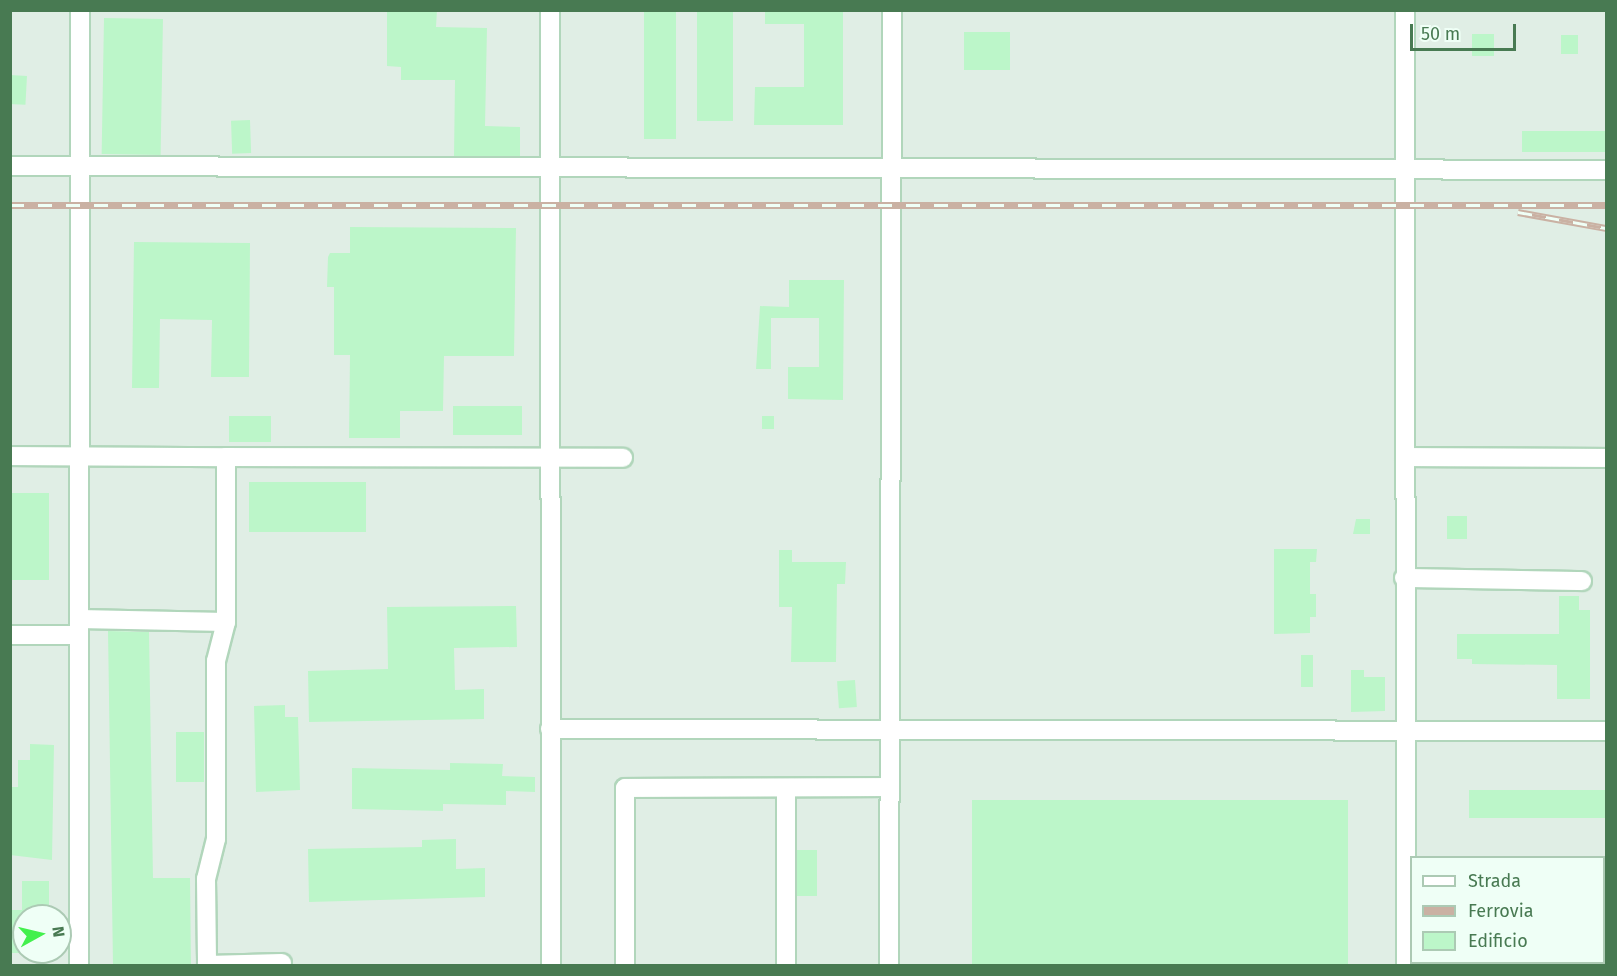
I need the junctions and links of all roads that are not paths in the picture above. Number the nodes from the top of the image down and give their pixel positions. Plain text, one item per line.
1 (80, 10) edge
2 (550, 10) edge
3 (892, 10) edge
4 (1405, 10) edge
5 (10, 166) edge
6 (80, 166) junction
7 (550, 168) junction
8 (892, 168) junction
9 (1405, 170) junction
10 (1606, 170) edge
11 (10, 456) edge
12 (80, 456) junction
13 (226, 457) junction
14 (1405, 457) junction
15 (623, 458) dead end
16 (1606, 458) edge
17 (550, 459) junction
18 (1404, 578) junction
19 (1582, 581) dead end
20 (226, 622) junction
21 (79, 627) junction
22 (10, 636) edge
23 (550, 729) junction
24 (890, 730) junction
25 (1404, 730) junction
26 (1606, 731) edge
27 (890, 787) junction
28 (786, 788) junction
29 (282, 963) dead end
30 (79, 966) edge
31 (550, 966) edge
32 (625, 966) edge
33 (786, 966) edge
34 (889, 966) edge
35 (1406, 966) edge

1 - 6 lane
2 - 7 lane
3 - 8 lane
4 - 9 lane
5 - 6 lane
6 - 7 lane
6 - 12 lane
7 - 8 lane
7 - 17 lane
8 - 9 lane
8 - 24 lane
9 - 10 lane
9 - 14 lane
11 - 12 lane
12 - 13 lane
12 - 21 lane
13 - 17 lane
13 - 20 lane
14 - 16 lane
14 - 18 lane
15 - 17 lane
17 - 23 lane
18 - 19 lane
18 - 25 lane
20 - 21 lane
20 - 29 lane
21 - 22 lane
21 - 30 lane
23 - 24 lane
23 - 31 lane
24 - 25 lane
24 - 27 lane
25 - 26 lane
25 - 35 lane
27 - 28 lane
27 - 34 lane
28 - 32 lane
28 - 33 lane

